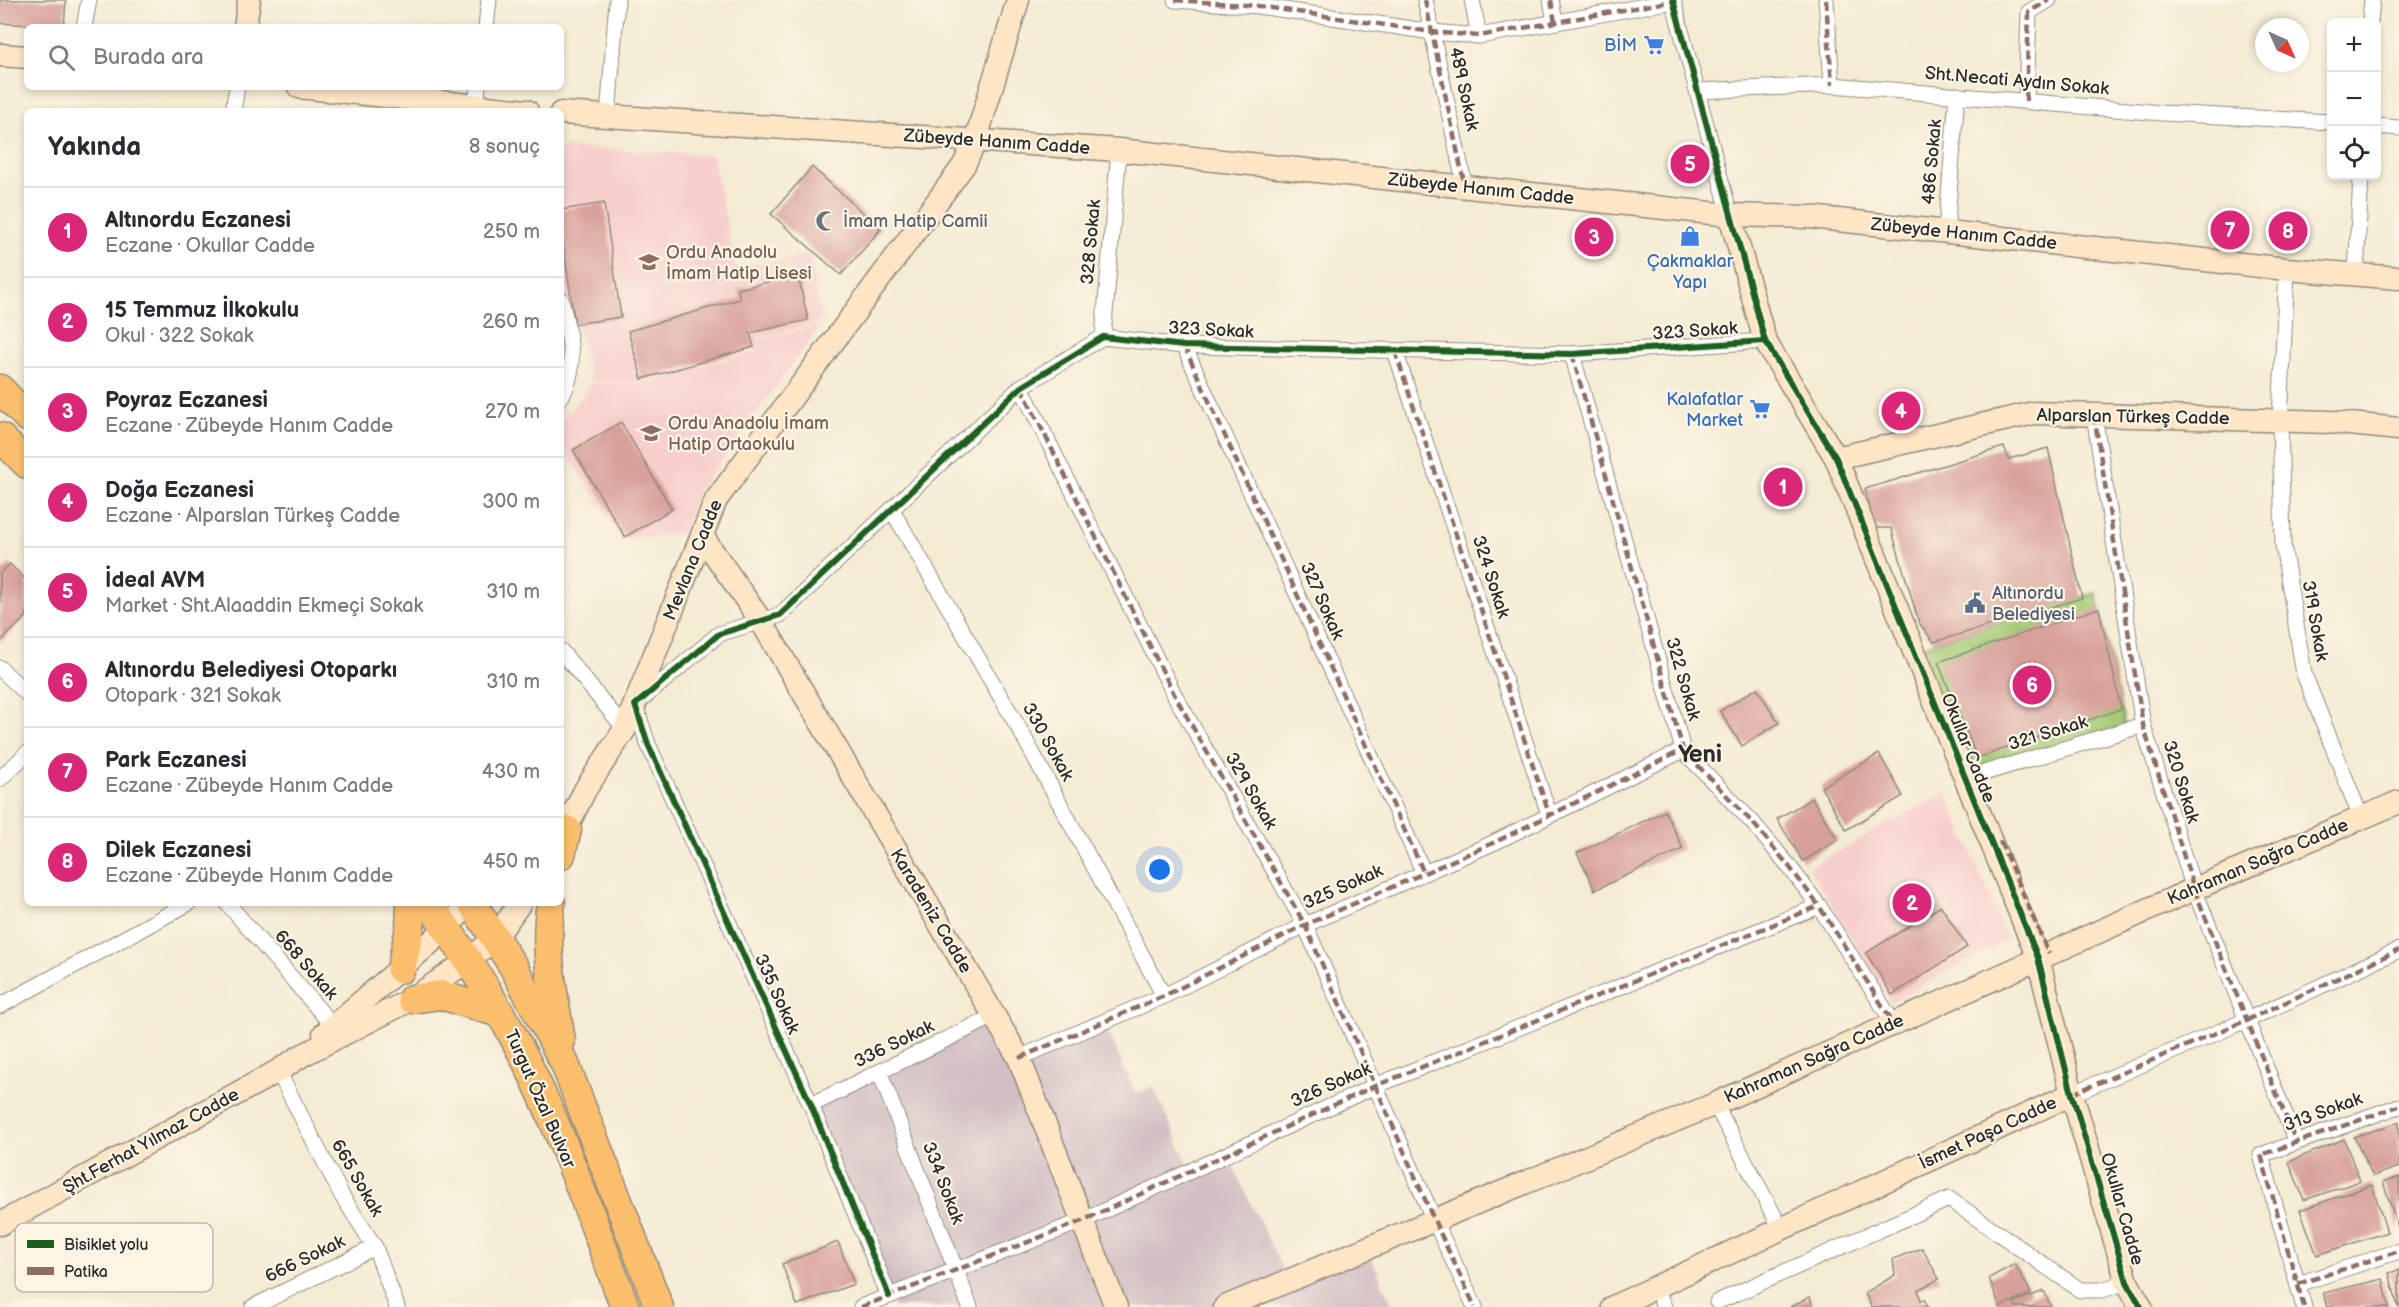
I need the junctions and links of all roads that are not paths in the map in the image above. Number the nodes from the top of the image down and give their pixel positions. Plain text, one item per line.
1 (89, 0) edge
2 (249, 0) edge
3 (489, 0) edge
4 (617, 0) edge
5 (1018, 0) edge
6 (1175, 0) edge
7 (1425, 0) edge
8 (1472, 0) edge
9 (1551, 0) edge
10 (1826, 0) edge
11 (2049, 0) edge
12 (2372, 0) edge
13 (1673, 1) edge
14 (1257, 3) edge
15 (2370, 18) edge
16 (1555, 22) junction
17 (85, 24) edge
18 (245, 24) edge
19 (486, 24) edge
20 (1432, 32) junction
21 (1479, 36) junction
22 (0, 54) edge
23 (24, 57) edge
24 (1832, 85) junction
25 (236, 90) edge
26 (316, 90) edge
27 (1698, 91) junction
28 (1957, 95) junction
29 (477, 97) edge
30 (2026, 101) junction
31 (409, 106) edge
32 (234, 108) edge
33 (515, 108) edge
34 (564, 113) edge
35 (608, 116) junction
36 (2327, 122) edge
37 (2381, 126) edge
38 (2399, 128) edge
39 (975, 142) junction
40 (1119, 150) junction
41 (2361, 180) edge
42 (1465, 187) junction
43 (1730, 215) junction
44 (1946, 232) junction
45 (2287, 269) junction
46 (2356, 274) junction
47 (2399, 278) edge
48 (564, 316) edge
49 (1103, 337) junction
50 (1765, 341) junction
51 (1184, 346) junction
52 (1395, 351) junction
53 (1572, 354) junction
54 (1021, 387) junction
55 (0, 389) edge
56 (564, 391) edge
57 (24, 414) edge
58 (2094, 415) junction
59 (2280, 420) junction
60 (2399, 429) edge
61 (0, 437) edge
62 (1840, 457) junction
63 (24, 461) edge
64 (892, 510) junction
65 (702, 536) junction
66 (761, 621) junction
67 (564, 655) edge
68 (0, 668) edge
69 (24, 691) edge
70 (635, 705) junction
71 (2143, 725) junction
72 (625, 729) junction
73 (1683, 750) junction
74 (24, 756) edge
75 (1968, 778) junction
76 (0, 779) edge
77 (2399, 802) edge
78 (1549, 814) junction
79 (2361, 818) junction
80 (564, 830) edge
81 (1424, 873) junction
82 (2194, 889) junction
83 (183, 906) edge
84 (230, 906) edge
85 (411, 906) edge
86 (431, 906) edge
87 (469, 906) edge
88 (474, 906) edge
89 (518, 906) edge
90 (551, 906) edge
91 (1819, 906) junction
92 (1305, 925) junction
93 (447, 928) junction
94 (496, 937) junction
95 (2399, 950) edge
96 (2044, 956) junction
97 (469, 960) junction
98 (401, 969) junction
99 (1164, 996) junction
100 (412, 999) junction
101 (0, 1006) edge
102 (500, 1013) junction
103 (994, 1016) junction
104 (2247, 1020) junction
105 (1894, 1024) junction
106 (333, 1026) junction
107 (301, 1056) junction
108 (1019, 1058) junction
109 (565, 1064) junction
110 (278, 1071) junction
111 (880, 1073) junction
112 (1375, 1086) junction
113 (2072, 1094) junction
114 (1715, 1104) junction
115 (811, 1105) junction
116 (2399, 1106) edge
117 (2296, 1142) junction
118 (1434, 1220) junction
119 (1082, 1221) junction
120 (0, 1224) edge
121 (1781, 1229) junction
122 (375, 1247) junction
123 (2399, 1251) edge
124 (956, 1270) junction
125 (2127, 1282) junction
126 (2298, 1284) junction
127 (889, 1296) junction
128 (1660, 1297) edge
129 (1717, 1302) dead end
130 (253, 1307) edge
131 (397, 1307) edge
132 (625, 1307) edge
133 (659, 1307) edge
134 (861, 1307) edge
135 (970, 1307) edge
136 (1116, 1307) edge
137 (1225, 1307) edge
138 (1475, 1307) edge
139 (1613, 1307) edge
140 (2141, 1307) edge
141 (2304, 1307) edge

1 - 17 street
2 - 18 street
3 - 19 street
4 - 35 street
5 - 39 street, Mevlana Cadde
6 - 14 street
7 - 20 street, 489 Sokak
8 - 21 street
9 - 16 street
10 - 24 street
11 - 30 street
12 - 15 street
13 - 16 street
13 - 27 street
14 - 20 street
16 - 21 street
20 - 21 street
20 - 42 street, 489 Sokak
22 - 23 street
24 - 27 street, Sht.Necati Aydın Sokak
24 - 28 street, Sht.Necati Aydın Sokak
25 - 32 street
26 - 31 street
27 - 43 street
28 - 30 street, Sht.Necati Aydın Sokak
28 - 44 street, 486 Sokak
29 - 31 street
29 - 33 street
30 - 36 street, Sht.Necati Aydın Sokak
34 - 35 street, Zübeyde Hanım Cadde
35 - 39 street, Zübeyde Hanım Cadde
37 - 38 street
39 - 40 street, Zübeyde Hanım Cadde
39 - 65 street, Mevlana Cadde
40 - 42 street, Zübeyde Hanım Cadde
40 - 49 street, 328 Sokak
41 - 46 street
42 - 43 street, Zübeyde Hanım Cadde
43 - 44 street, Zübeyde Hanım Cadde
43 - 50 street, Okullar Cadde
44 - 45 street, Zübeyde Hanım Cadde
45 - 46 street, Zübeyde Hanım Cadde
45 - 59 street, 319 Sokak
46 - 47 street, Zübeyde Hanım Cadde
48 - 56 street
49 - 51 street, 323 Sokak
49 - 54 street
50 - 53 street, 323 Sokak
50 - 62 street, Okullar Cadde
51 - 52 street, 323 Sokak
51 - 81 street, 327 Sokak
52 - 53 street, 323 Sokak
52 - 78 street, 324 Sokak
53 - 73 street, 322 Sokak
54 - 64 street
54 - 92 street, 329 Sokak
55 - 57 highway
58 - 59 street, Alparslan Türkeş Cadde
58 - 62 street, Alparslan Türkeş Cadde
58 - 71 street, 320 Sokak
59 - 60 street, Alparslan Türkeş Cadde
59 - 79 street, 319 Sokak
61 - 63 highway
62 - 75 street, Okullar Cadde
64 - 66 street
64 - 99 street, 330 Sokak
65 - 66 street, Karadeniz Cadde
65 - 70 street, Mevlana Cadde
66 - 70 street
66 - 103 street, Karadeniz Cadde
67 - 72 street
68 - 69 street
70 - 72 street, Mevlana Cadde
70 - 115 street, 335 Sokak
71 - 75 street, 321 Sokak
71 - 82 street, 320 Sokak
72 - 80 street, Mevlana Cadde
73 - 78 street, 325 Sokak
73 - 91 street, 322 Sokak
74 - 76 street
75 - 96 street, Okullar Cadde
77 - 79 street, Kahraman Sağra Cadde
78 - 81 street, 325 Sokak
79 - 82 street, Kahraman Sağra Cadde
81 - 92 street, 325 Sokak
82 - 96 street, Kahraman Sağra Cadde
82 - 104 street, 320 Sokak
83 - 101 street
84 - 106 street, 668 Sokak
85 - 98 highway
86 - 93 highway, Turgut Özal Bulvar
87 - 93 street, Şht.Ferhat Yılmaz Cadde
88 - 94 highway, Turgut Özal Bulvar
89 - 94 street
90 - 109 highway
91 - 105 street, 322 Sokak
91 - 112 street, 326 Sokak
92 - 99 street, 325 Sokak
92 - 112 street, 329 Sokak
93 - 97 highway, Turgut Özal Bulvar
93 - 98 street, Şht.Ferhat Yılmaz Cadde
94 - 97 street, Şht.Ferhat Yılmaz Cadde
94 - 109 highway, Turgut Özal Bulvar
95 - 104 street, İsmet Paşa Cadde
96 - 105 street, Kahraman Sağra Cadde
96 - 113 street, Okullar Cadde
97 - 100 street, Şht.Ferhat Yılmaz Cadde
97 - 102 highway, Turgut Özal Bulvar
98 - 106 street, Şht.Ferhat Yılmaz Cadde
99 - 108 street, 325 Sokak
100 - 102 highway
100 - 107 street, Şht.Ferhat Yılmaz Cadde
102 - 132 highway, Turgut Özal Bulvar
103 - 108 street, Karadeniz Cadde
103 - 111 street, 336 Sokak
104 - 113 street, İsmet Paşa Cadde
104 - 117 street, 320 Sokak
105 - 114 street, Kahraman Sağra Cadde
106 - 107 street, Şht.Ferhat Yılmaz Cadde
107 - 110 street, Şht.Ferhat Yılmaz Cadde
108 - 119 street, Karadeniz Cadde
109 - 133 highway, Turgut Özal Bulvar
110 - 120 street, Şht.Ferhat Yılmaz Cadde
110 - 122 street, 665 Sokak
111 - 115 street, 336 Sokak
111 - 124 street, 334 Sokak
112 - 118 street, 329 Sokak
112 - 119 street, 326 Sokak
113 - 121 street, İsmet Paşa Cadde
113 - 125 street, Okullar Cadde
114 - 118 street, Kahraman Sağra Cadde
114 - 121 street
115 - 127 street, 335 Sokak
116 - 117 street, 313 Sokak
117 - 126 street, 313 Sokak
118 - 137 street, Kahraman Sağra Cadde
118 - 138 street, 329 Sokak
119 - 124 street, 326 Sokak
119 - 136 street, Karadeniz Cadde
121 - 128 street, İsmet Paşa Cadde
122 - 130 street, 666 Sokak
122 - 131 street, 665 Sokak
123 - 126 street
124 - 127 street, 326 Sokak
124 - 135 street, 334 Sokak
125 - 129 street
125 - 140 street, Okullar Cadde
126 - 141 street
127 - 134 street, 326 Sokak
128 - 139 street, İsmet Paşa Cadde

